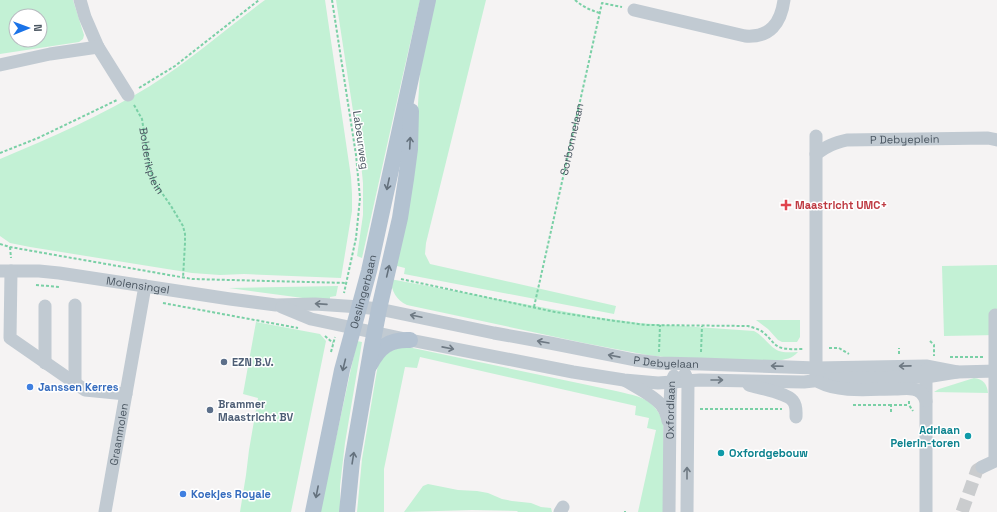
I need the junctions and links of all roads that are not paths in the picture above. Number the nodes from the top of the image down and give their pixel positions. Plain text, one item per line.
1 (80, 0) edge
2 (428, 0) edge
3 (784, 0) edge
4 (634, 10) road end
5 (98, 47) junction
6 (0, 65) edge
7 (412, 71) junction
8 (128, 95) road end
9 (816, 136) dead end
10 (997, 140) edge
11 (816, 154) junction
12 (5, 271) edge
13 (144, 292) junction
14 (276, 304) junction
15 (75, 305) dead end
16 (5, 306) edge
17 (45, 306) dead end
18 (360, 307) junction
19 (379, 309) junction
20 (995, 315) dead end
21 (354, 327) junction
22 (375, 332) junction
23 (410, 340) junction
24 (45, 363) junction
25 (680, 364) junction
26 (929, 367) junction
27 (368, 370) junction
28 (996, 372) edge
29 (816, 374) junction
30 (624, 380) junction
31 (734, 380) junction
32 (688, 381) junction
33 (74, 383) junction
34 (671, 383) junction
35 (126, 394) junction
36 (926, 401) junction
37 (796, 413) road end
38 (670, 426) junction
39 (982, 467) tunnel mouth
40 (105, 512) edge
41 (313, 512) edge
42 (347, 512) edge
43 (669, 512) edge
44 (687, 512) edge
45 (926, 512) edge

1 - 5 street
2 - 7 main road, Oeslingerbaan
3 - 4 street
5 - 6 street
5 - 8 street
7 -> 18 main road, Oeslingerbaan
19 -> 7 main road, Oeslingerbaan
9 - 11 street
10 - 11 street, P Debyeplein
11 - 29 street
12 - 13 street, Molensingel
12 - 16 street
13 - 14 street, Molensingel
13 - 35 street, Graanmolen
18 -> 14 street, Molensingel
14 - 21 street, Molensingel
15 - 33 street
16 - 24 street
17 - 24 street
18 - 19 street, Molensingel
18 - 21 main road, Oeslingerbaan
19 - 22 main road, Oeslingerbaan
25 -> 19 street, P Debyelaan
20 - 28 street
21 - 22 street, Molensingel
21 -> 41 main road, Oeslingerbaan
22 - 23 street, Molensingel
22 - 27 main road, Oeslingerbaan
23 - 27 main road
23 -> 30 street, P Debyelaan
24 - 33 street
29 -> 25 street, P Debyelaan
25 - 32 street, Oxfordlaan
25 - 34 street, Oxfordlaan
26 - 28 street, P Debyelaan
26 - 29 street, P Debyelaan
26 - 36 street
42 -> 27 main road, Oeslingerbaan
28 - 39 street
29 - 31 street, P Debyelaan
29 - 36 street
30 - 34 street, P Debyelaan
30 - 38 street
32 -> 31 street, P Debyelaan
31 - 37 street
32 - 34 street, P Debyelaan
44 -> 32 street, Oxfordlaan
33 - 35 street
34 - 38 street, Oxfordlaan
35 - 40 street, Graanmolen
36 - 45 street
38 - 43 street, Oxfordlaan

